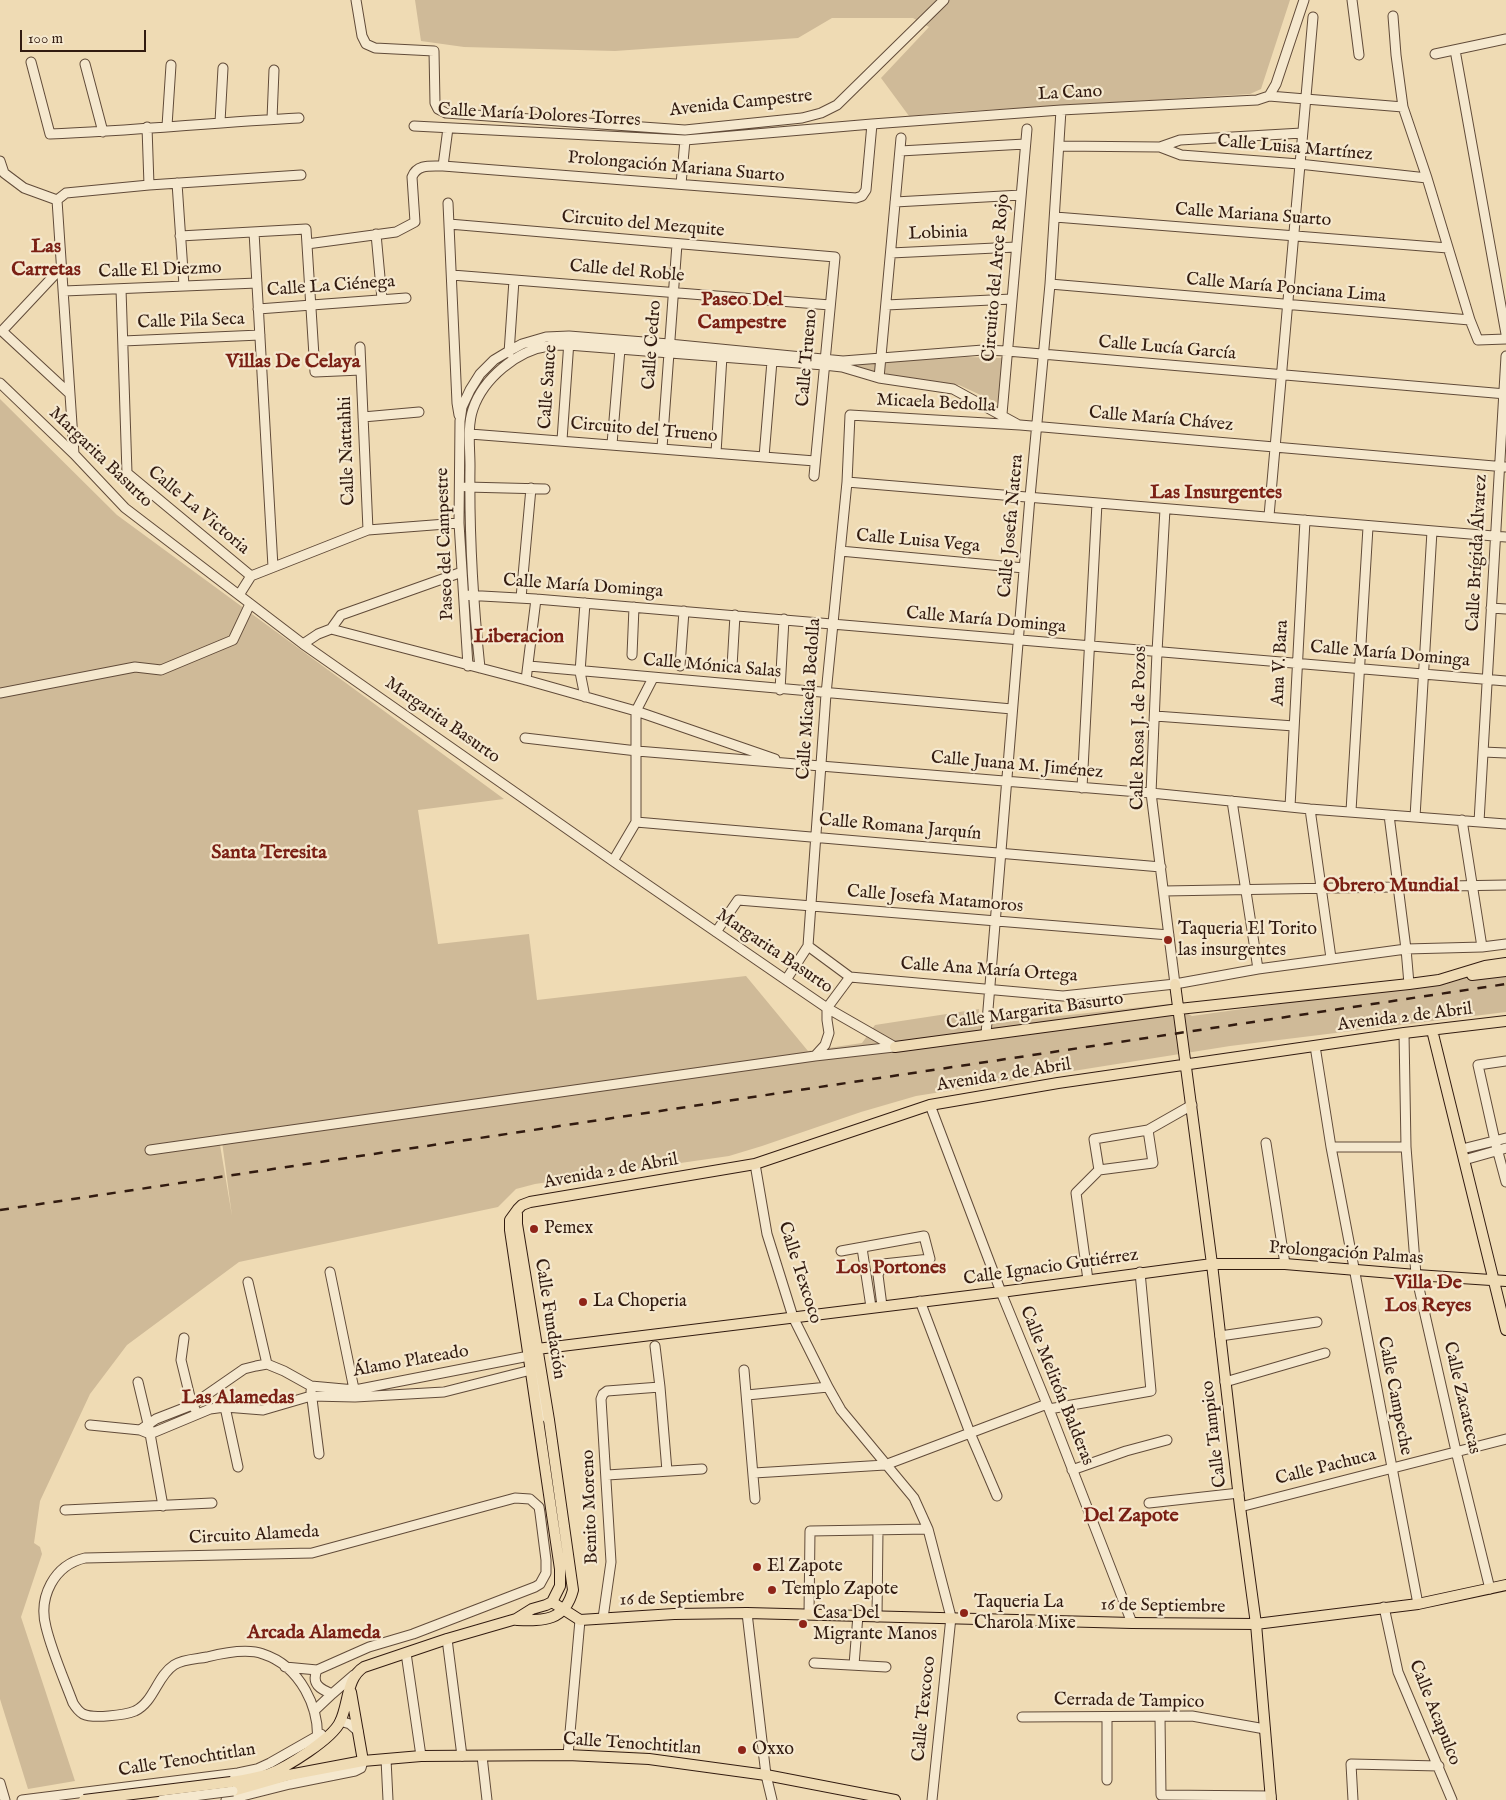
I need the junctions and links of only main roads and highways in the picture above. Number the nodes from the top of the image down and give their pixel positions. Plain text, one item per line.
1 (1506, 963) edge
2 (1506, 971) edge
3 (1439, 980) junction
4 (1175, 984) road end
5 (1179, 1009) junction
6 (1506, 1021) edge
7 (1432, 1030) junction
8 (895, 1047) road end
9 (1187, 1065) junction
10 (518, 1209) junction
11 (1212, 1264) junction
12 (1494, 1281) junction
13 (1506, 1282) edge
14 (1506, 1330) edge
15 (537, 1349) junction
16 (1506, 1585) edge
17 (552, 1602) junction
18 (564, 1611) junction
19 (516, 1620) junction
20 (1256, 1624) junction
21 (350, 1688) junction
22 (363, 1761) junction
23 (236, 1793) edge
24 (1271, 1798) edge
25 (84, 1800) edge
26 (895, 1800) edge

1 - 3 main road
2 - 3 main road
3 - 5 main road, Calle Margarita Basurto
4 - 5 main road, Calle Rosa J. de Pozos
5 - 8 main road, Calle Margarita Basurto
5 - 9 main road, Calle Rosa J. de Pozos
6 - 7 main road, Avenida 2 de Abril
7 - 9 main road, Avenida 2 de Abril
7 - 12 main road
9 - 10 main road, Avenida 2 de Abril
9 - 11 main road, Calle Tampico
10 - 15 main road, Calle Fundación
10 - 17 main road, Calle Fundación
11 - 12 main road, Prolongación Palmas
11 - 15 main road, Calle Ignacio Gutiérrez
11 - 20 main road, Calle Tampico
12 - 13 main road, Prolongación Palmas
12 - 14 main road
15 - 18 main road, Calle Fundación
16 - 20 main road, 16 de Septiembre
17 - 18 main road
17 - 19 main road
18 - 19 main road
18 - 20 main road, 16 de Septiembre
19 - 21 main road
20 - 24 main road, Calle Tampico
21 - 22 main road
21 - 23 main road
22 - 23 main road, Calle Tenochtitlan
22 - 26 main road, Calle Tenochtitlan
23 - 25 main road, Calle Tenochtitlan, bridge

